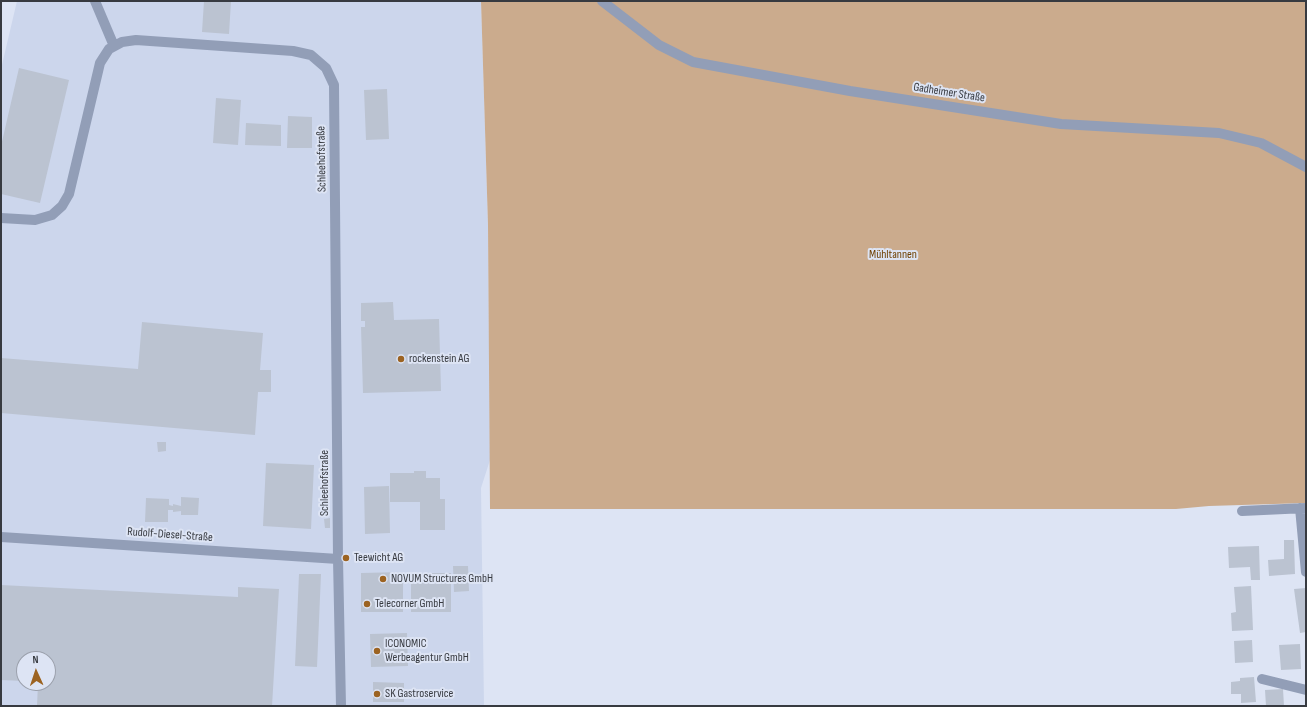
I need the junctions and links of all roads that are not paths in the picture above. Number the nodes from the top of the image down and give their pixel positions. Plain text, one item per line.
1 (95, 1) edge
2 (602, 1) edge
3 (114, 46) junction
4 (1306, 167) edge
5 (1, 218) edge
6 (1303, 508) edge
7 (1242, 511) dead end
8 (1, 538) edge
9 (338, 559) junction
10 (1306, 572) edge
11 (1262, 679) dead end
12 (1306, 690) edge
13 (341, 706) edge

1 - 3 street
2 - 4 street, Gadheimer Straße
3 - 5 street
3 - 9 street, Schleehofstraße
6 - 7 street
6 - 10 street
8 - 9 street, Rudolf-Diesel-Straße
9 - 13 street, Schleehofstraße
11 - 12 street

